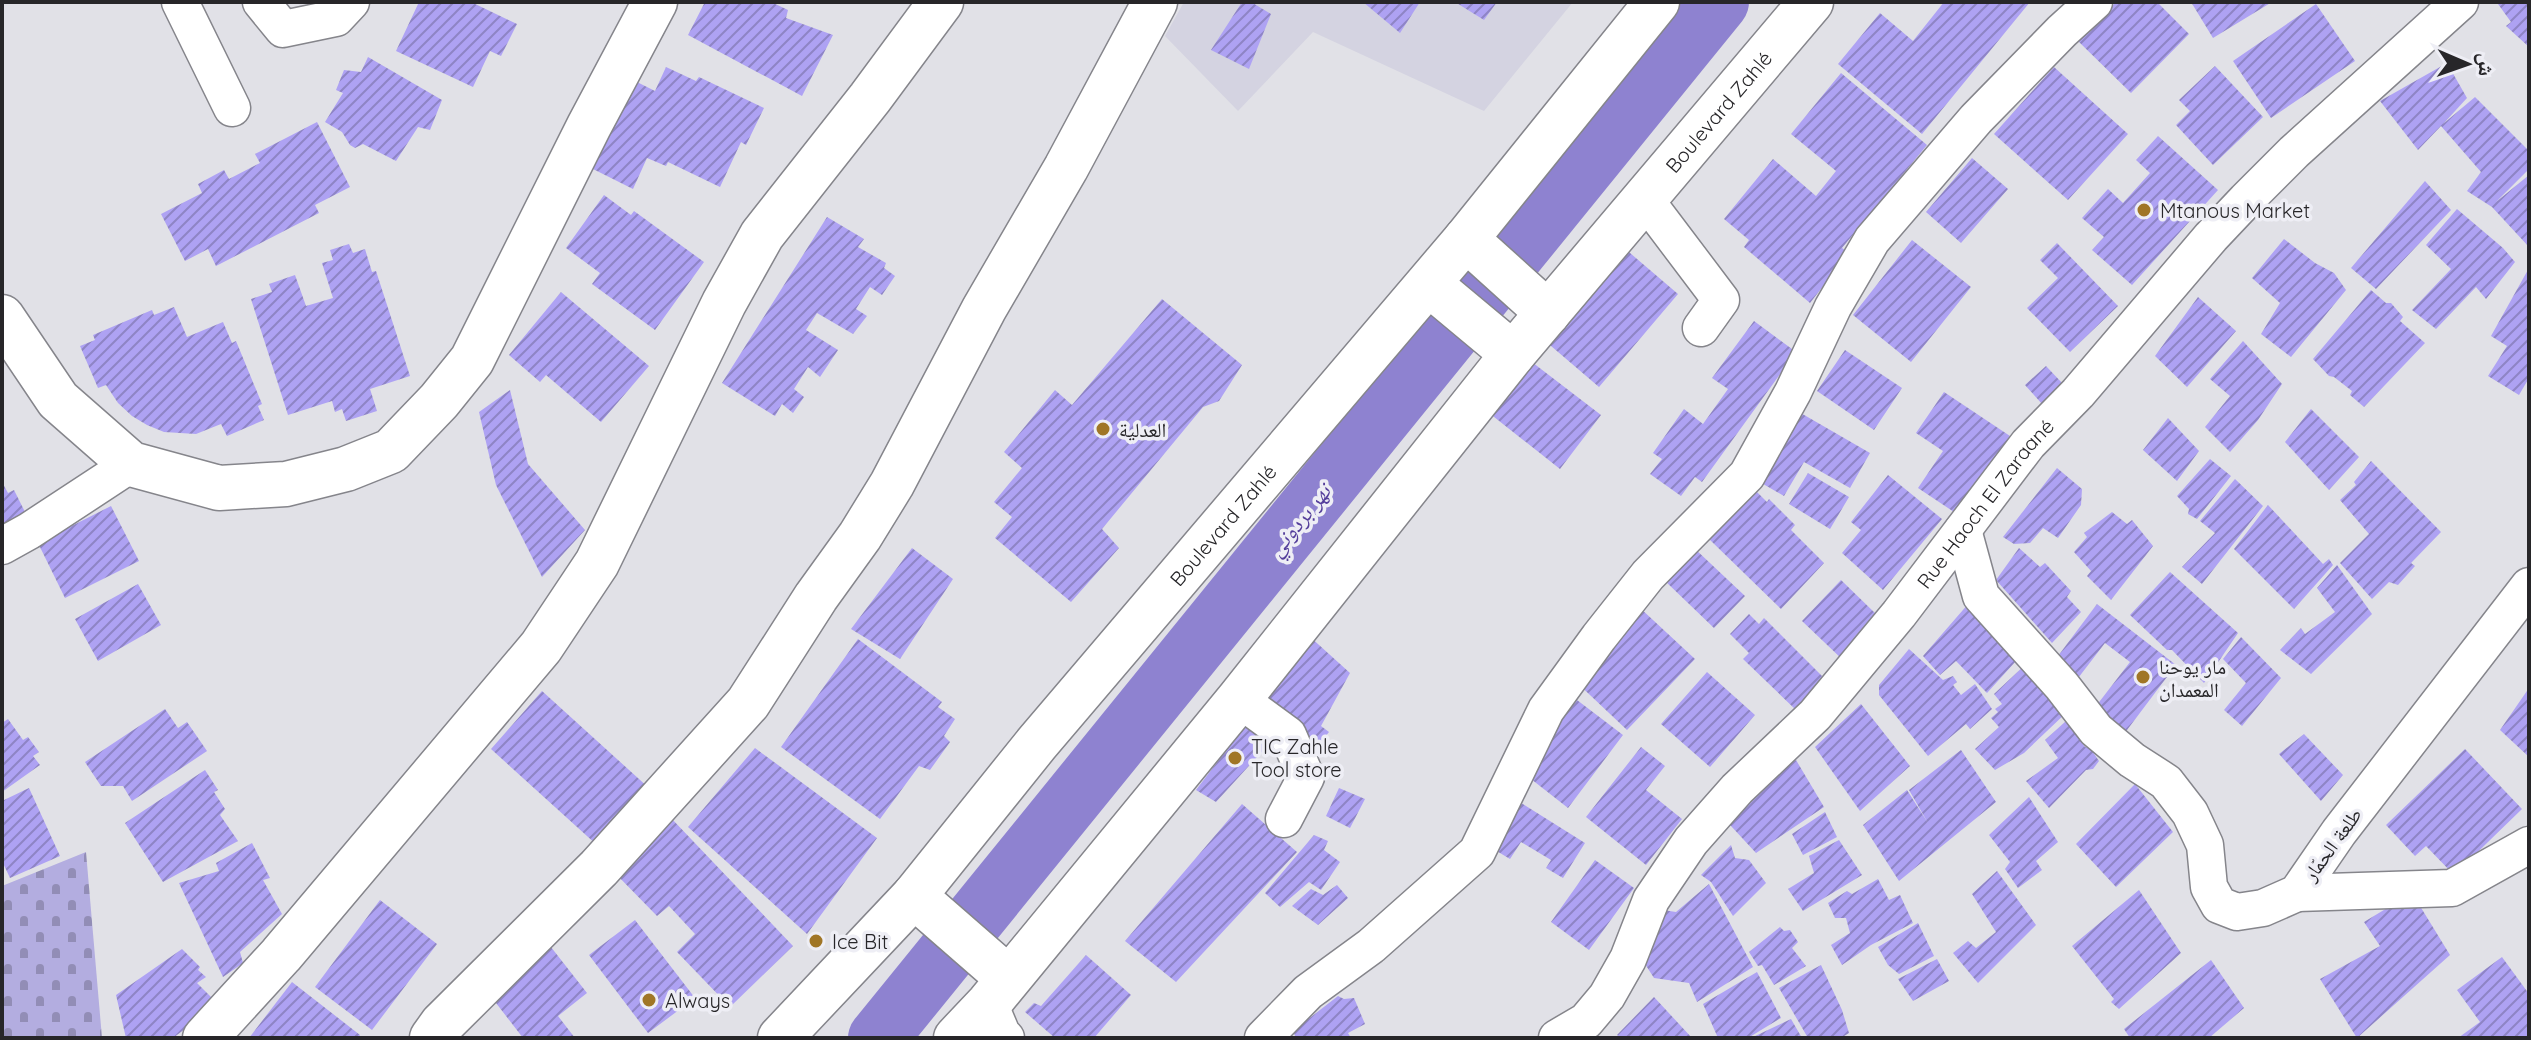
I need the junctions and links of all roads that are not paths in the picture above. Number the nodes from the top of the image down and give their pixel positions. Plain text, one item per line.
1 (180, 2) edge
2 (261, 2) edge
3 (351, 2) edge
4 (655, 2) edge
5 (941, 2) edge
6 (1155, 2) edge
7 (1657, 2) edge
8 (1811, 2) edge
9 (2094, 2) edge
10 (2460, 2) edge
11 (232, 108) dead end
12 (1644, 198) junction
13 (1475, 248) junction
14 (1439, 292) junction
15 (1533, 300) junction
16 (2, 317) edge
17 (1701, 328) dead end
18 (1498, 342) junction
19 (131, 464) junction
20 (1963, 530) junction
21 (2, 546) edge
22 (2529, 586) edge
23 (1239, 699) junction
24 (1284, 819) dead end
25 (2529, 845) edge
26 (2297, 893) junction
27 (914, 896) junction
28 (1001, 1006) edge
29 (205, 1038) edge
30 (432, 1038) edge
31 (780, 1038) edge
32 (956, 1038) edge
33 (1263, 1038) edge
34 (1557, 1038) edge

1 - 11 street
2 - 3 street
4 - 19 main road
5 - 29 main road
6 - 30 main road
7 - 13 main road, Boulevard Zahlé
8 - 12 main road, Boulevard Zahlé
9 - 33 street
10 - 20 street, Rue Haoch El Zaraané
12 - 15 main road, Boulevard Zahlé
12 - 17 street
13 - 14 main road, Boulevard Zahlé
13 - 15 main road
14 - 18 main road
14 - 27 main road, Boulevard Zahlé
15 - 18 main road, Boulevard Zahlé
16 - 19 main road
18 - 23 main road, Boulevard Zahlé
19 - 21 street
20 - 26 street, طلعة الحمّار
20 - 34 street, Rue Haoch El Zaraané
22 - 26 street, طلعة الحمّار
23 - 24 street
23 - 28 main road, Boulevard Zahlé
25 - 26 street
27 - 28 main road
27 - 31 main road, Boulevard Zahlé
28 - 32 main road, Boulevard Zahlé

